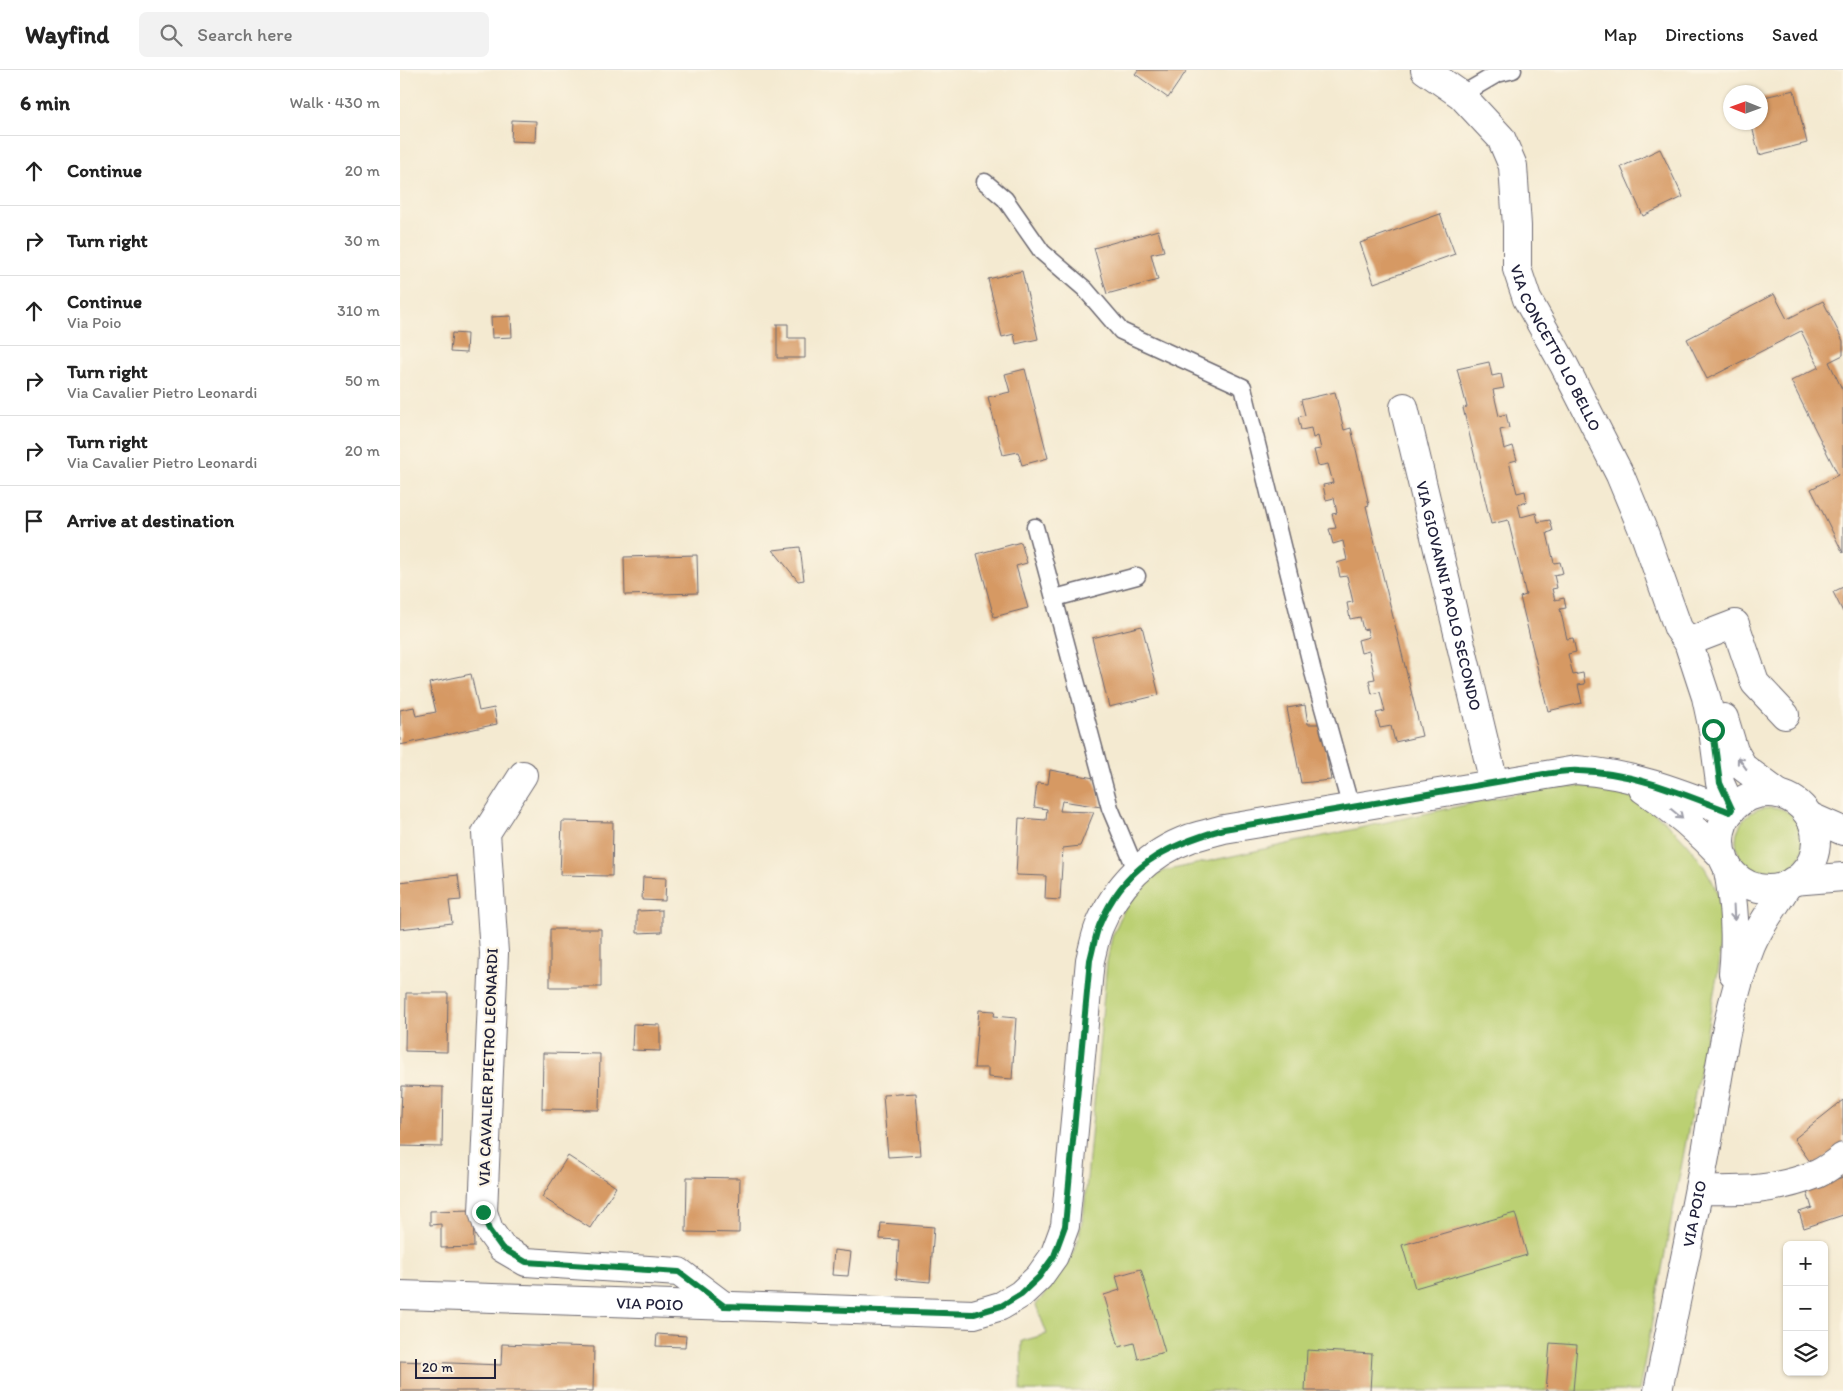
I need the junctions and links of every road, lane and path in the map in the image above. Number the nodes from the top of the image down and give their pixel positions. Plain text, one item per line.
1 (1425, 70) edge
2 (1513, 70) edge
3 (1461, 95) junction
4 (985, 182) dead end
5 (1404, 407) dead end
6 (1035, 527) dead end
7 (1137, 576) dead end
8 (1055, 598) junction
9 (1694, 640) junction
10 (1785, 716) dead end
11 (523, 775) dead end
12 (1623, 776) junction
13 (1494, 783) junction
14 (1779, 794) junction
15 (1351, 808) junction
16 (1731, 811) junction
17 (1808, 816) junction
18 (1843, 831) edge
19 (1726, 862) junction
20 (1136, 870) junction
21 (1843, 877) edge
22 (1790, 883) junction
23 (1726, 1034) junction
24 (1843, 1158) edge
25 (1699, 1190) junction
26 (400, 1295) edge
27 (724, 1306) junction
28 (1658, 1391) edge

1 - 3 street, VIA CONCETTO LO BELLO
2 - 3 lane
3 - 9 street, VIA CONCETTO LO BELLO
4 - 15 lane
5 - 13 street, VIA GIOVANNI PAOLO SECONDO
6 - 8 lane
7 - 8 lane
8 - 20 lane
9 - 10 street
14 -> 9 street
9 - 16 street
11 - 27 street, VIA CAVALIER PIETRO LEONARDI
12 - 13 street, VIA POIO
12 - 16 street, VIA POIO
12 -> 19 street
13 - 15 street, VIA POIO
14 - 16 street
14 - 17 street
15 - 20 street, VIA POIO
16 - 19 street
17 - 18 street
17 - 22 street
19 - 22 street
19 -> 23 street
20 - 27 street, VIA POIO
21 - 22 street
22 - 23 street
23 - 25 street, VIA POIO
24 - 25 street
25 - 28 street, VIA POIO
26 - 27 street, VIA POIO

